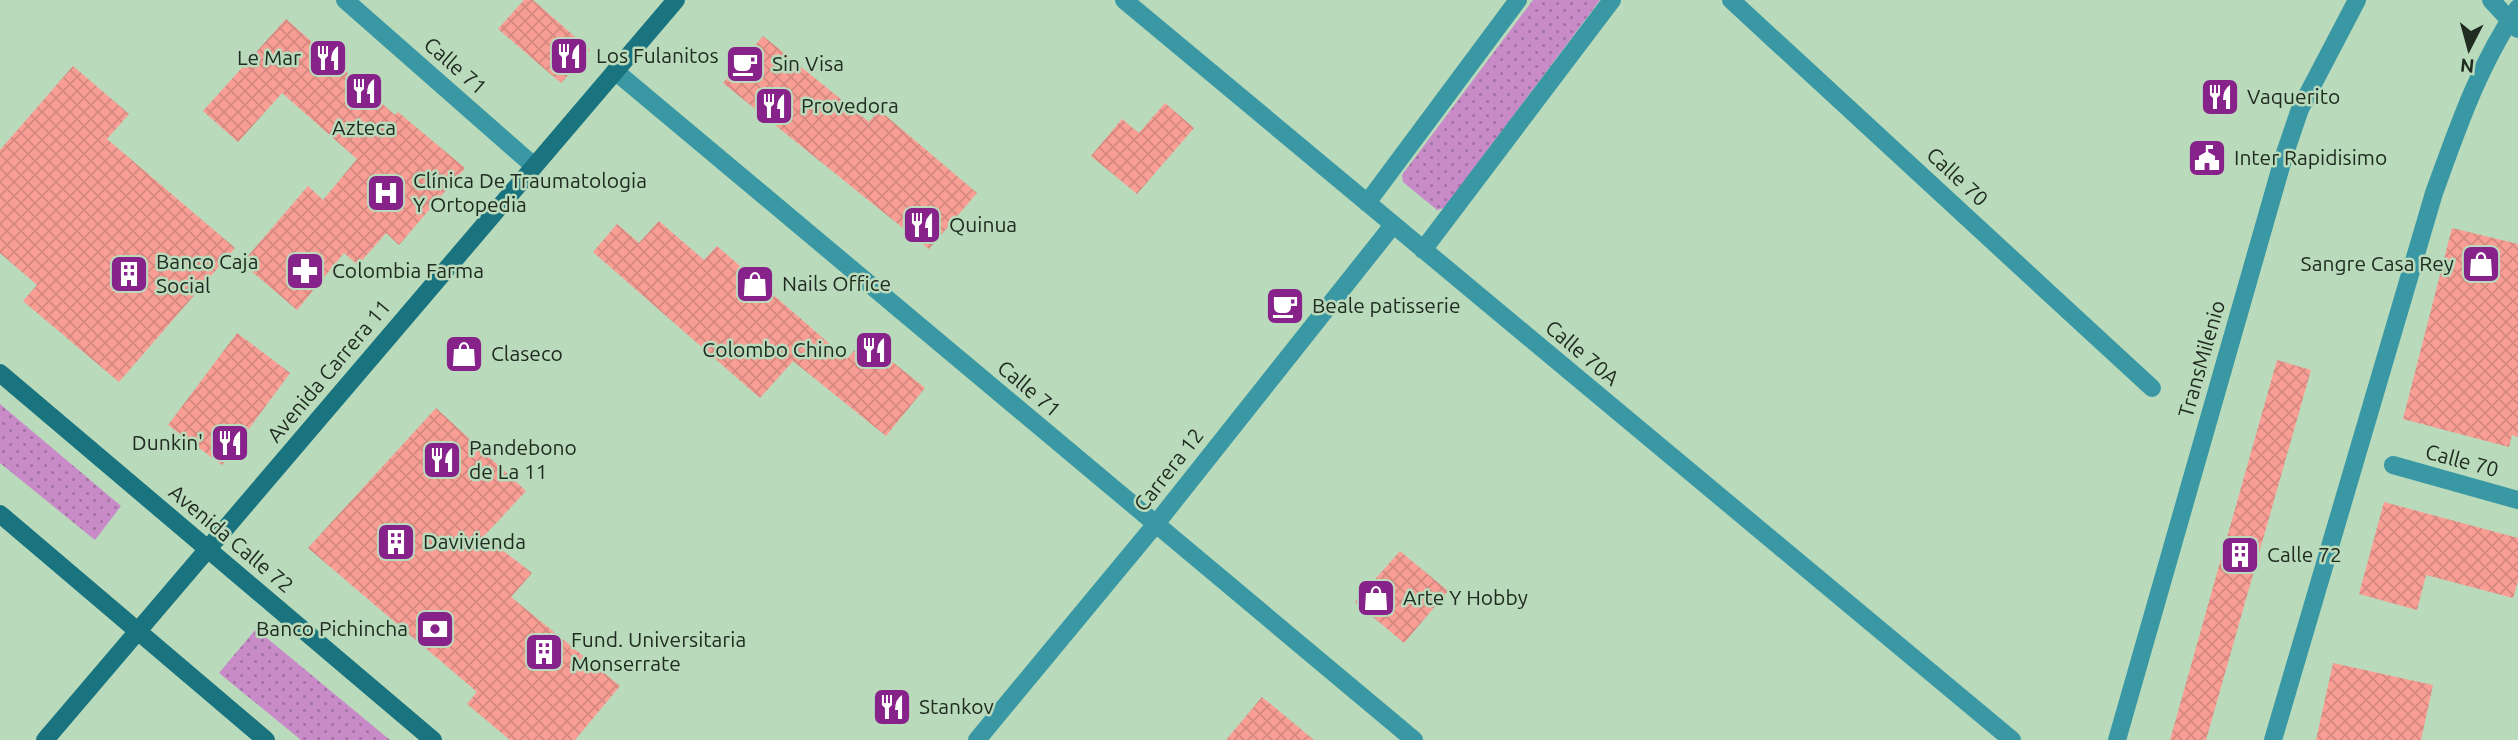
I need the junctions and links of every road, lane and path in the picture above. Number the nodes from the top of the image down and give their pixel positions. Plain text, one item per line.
1 (345, 0) edge
2 (676, 0) edge
3 (1124, 0) edge
4 (1518, 0) edge
5 (1612, 0) edge
6 (1731, 0) edge
7 (2357, 0) edge
8 (2491, 0) edge
9 (2515, 19) edge
10 (615, 71) junction
11 (534, 166) junction
12 (1367, 203) junction
13 (1393, 225) junction
14 (1423, 250) junction
15 (0, 373) edge
16 (2152, 388) dead end
17 (2393, 465) dead end
18 (2518, 500) edge
19 (0, 514) edge
20 (1155, 525) junction
21 (207, 549) junction
22 (138, 632) junction
23 (45, 740) edge
24 (266, 740) edge
25 (433, 740) edge
26 (977, 740) edge
27 (1414, 740) edge
28 (2012, 740) edge
29 (2117, 740) edge
30 (2273, 740) edge

1 - 11 street, Calle 71
2 - 10 main road, Avenida Carrera 11
3 - 12 street, Calle 70A
4 - 12 street
5 - 14 street
6 - 16 street, Calle 70
7 - 29 street, TransMilenio
8 - 9 street
9 - 30 street
10 - 11 main road, Avenida Carrera 11
10 - 20 street, Calle 71
11 - 21 main road, Avenida Carrera 11
12 - 13 street, Calle 70A
13 - 14 street, Calle 70A
13 - 20 street, Carrera 12
14 - 28 street, Calle 70A
15 - 21 main road, Avenida Calle 72
17 - 18 street, Calle 70
19 - 22 main road
20 - 26 street, Carrera 12
20 - 27 street, Calle 71
21 - 22 main road, Avenida Carrera 11
21 - 25 main road, Avenida Calle 72
22 - 23 main road, Avenida Carrera 11
22 - 24 main road

